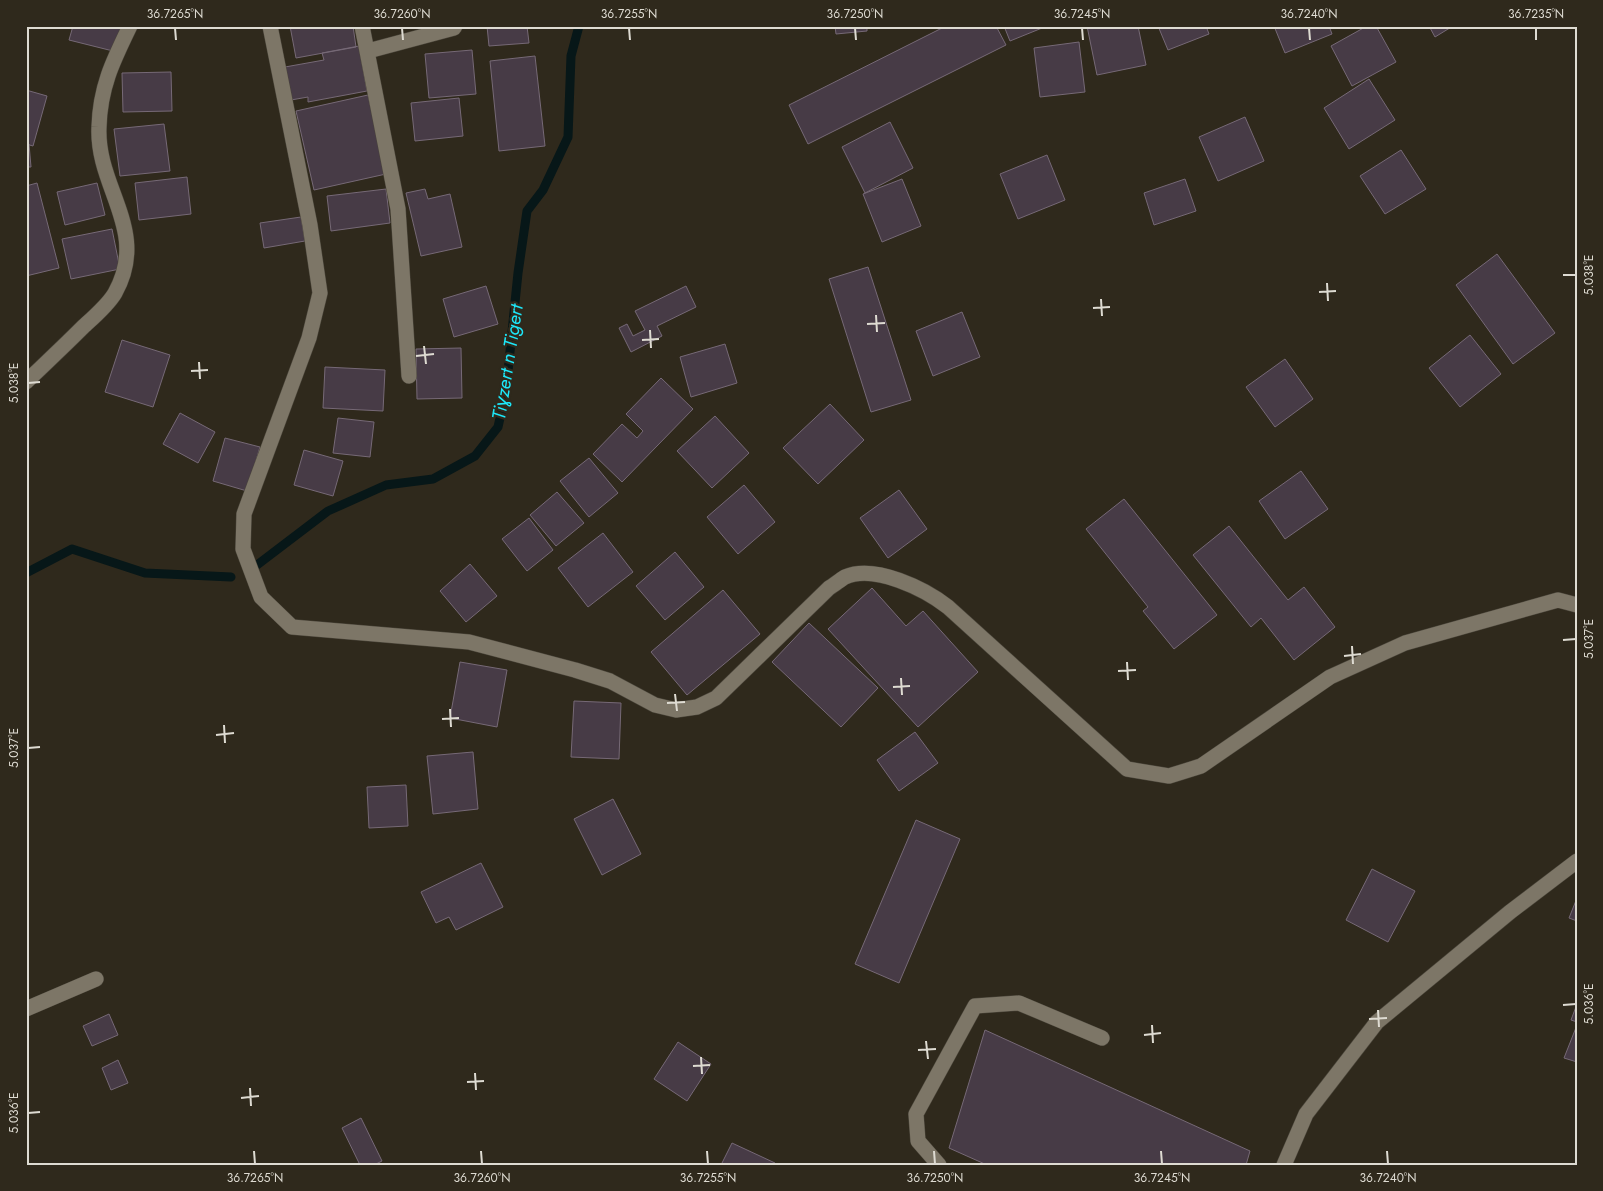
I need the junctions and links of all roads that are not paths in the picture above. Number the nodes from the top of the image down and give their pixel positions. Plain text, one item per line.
1 (130, 26) edge
2 (270, 26) edge
3 (362, 26) edge
4 (455, 26) edge
5 (368, 51) junction
6 (409, 376) dead end
7 (26, 382) edge
8 (1577, 605) edge
9 (1577, 861) edge
10 (96, 979) dead end
11 (26, 1009) edge
12 (1102, 1038) dead end
13 (939, 1165) edge
14 (1284, 1165) edge

1 - 7 street
2 - 8 street
3 - 5 street
4 - 5 street
5 - 6 street
9 - 14 street
10 - 11 street
12 - 13 street

